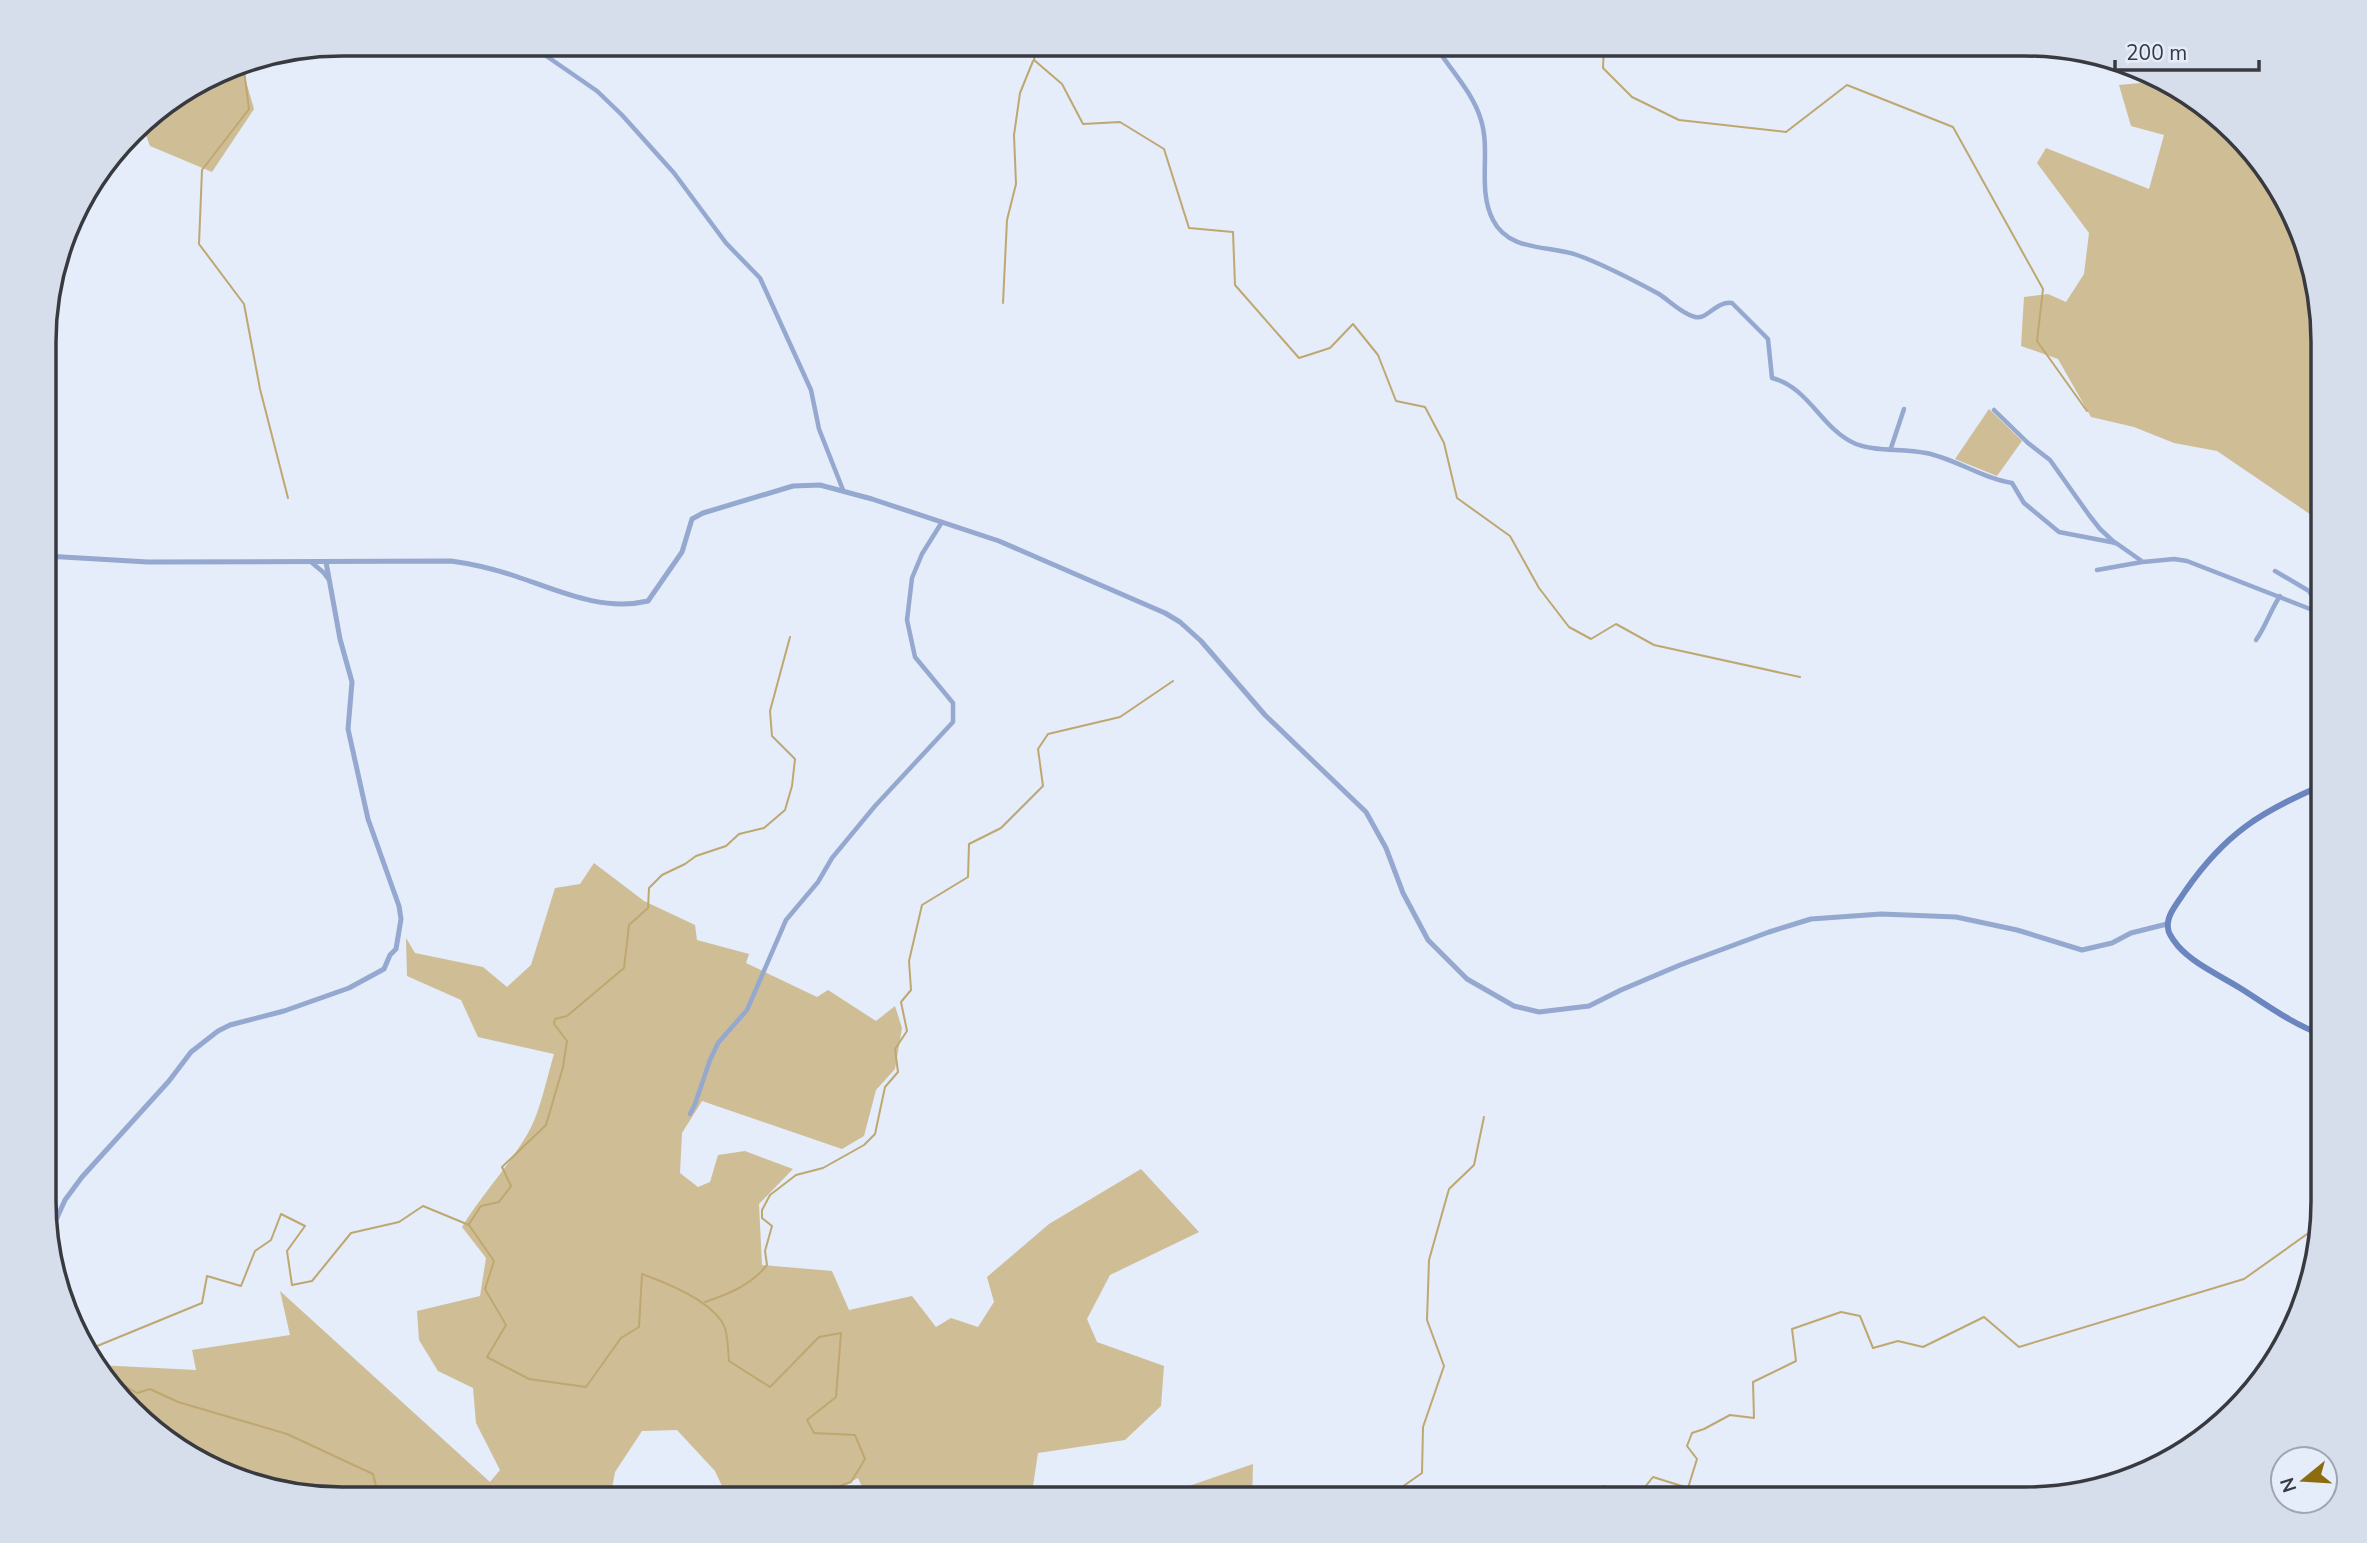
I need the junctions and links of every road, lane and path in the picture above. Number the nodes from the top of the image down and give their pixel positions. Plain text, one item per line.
1 (546, 56) edge
2 (1442, 56) edge
3 (1904, 409) dead end
4 (1994, 410) dead end
5 (1891, 448) junction
6 (842, 490) junction
7 (942, 522) junction
8 (2116, 543) junction
9 (56, 557) edge
10 (310, 562) junction
11 (326, 562) junction
12 (2143, 562) junction
13 (2097, 570) dead end
14 (2275, 572) dead end
15 (330, 581) junction
16 (2280, 596) junction
17 (2311, 596) edge
18 (2311, 609) edge
19 (2256, 640) dead end
20 (2311, 790) edge
21 (2167, 924) junction
22 (2311, 1030) edge
23 (690, 1114) dead end
24 (57, 1218) edge

1 - 6 street
2 - 5 street
3 - 5 street
4 - 8 street
5 - 8 street
6 - 7 street
6 - 11 street
7 - 21 street
7 - 23 street
8 - 12 street
9 - 10 street
10 - 11 street
10 - 15 street
11 - 15 street
12 - 13 street
12 - 16 street
14 - 17 street
15 - 24 street
16 - 18 street
16 - 19 street
20 - 21 main road
21 - 22 main road

